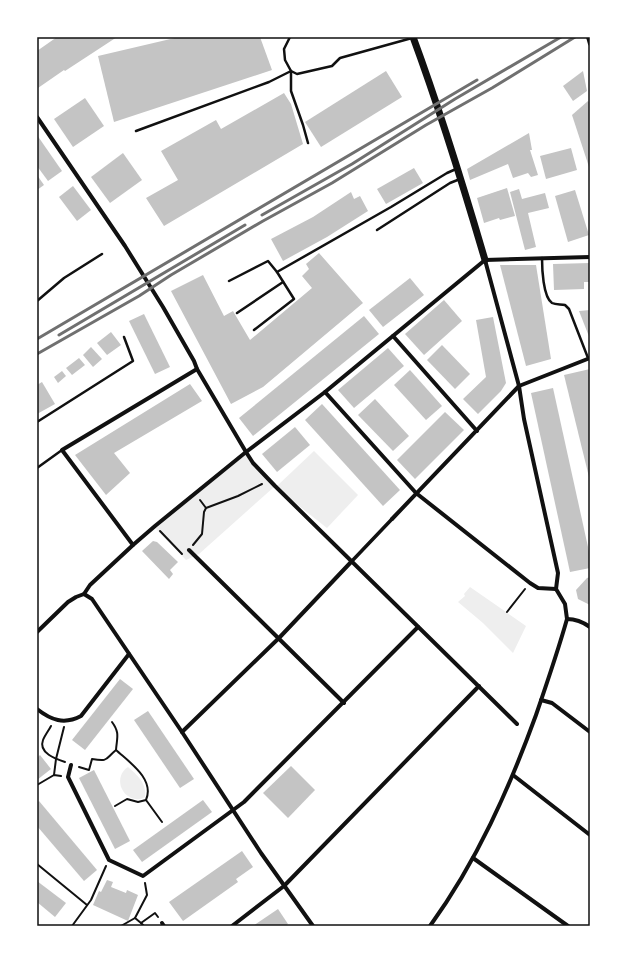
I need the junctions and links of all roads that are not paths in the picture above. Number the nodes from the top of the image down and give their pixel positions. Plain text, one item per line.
1 (290, 37) edge
2 (413, 37) edge
3 (416, 37) edge
4 (588, 37) edge
5 (590, 44) edge
6 (291, 71) junction
7 (37, 117) edge
8 (136, 131) dead end
9 (308, 143) dead end
10 (458, 168) junction
11 (462, 179) junction
12 (377, 230) dead end
13 (102, 254) dead end
14 (590, 257) edge
15 (542, 258) junction
16 (485, 260) junction
17 (277, 272) junction
18 (229, 282) dead end
19 (283, 282) junction
20 (37, 301) edge
21 (237, 313) dead end
22 (254, 330) dead end
23 (393, 336) junction
24 (124, 337) dead end
25 (589, 358) edge
26 (197, 369) junction
27 (519, 386) junction
28 (325, 392) junction
29 (37, 422) edge
30 (477, 431) junction
31 (62, 450) junction
32 (246, 452) junction
33 (37, 468) edge
34 (416, 493) junction
35 (392, 519) joint
36 (132, 545) junction
37 (189, 550) road end
38 (352, 562) junction
39 (556, 589) junction
40 (84, 594) junction
41 (567, 619) junction
42 (418, 627) junction
43 (590, 627) edge
44 (37, 632) edge
45 (279, 638) junction
46 (129, 654) junction
47 (479, 686) junction
48 (541, 700) junction
49 (344, 703) junction
50 (37, 709) edge
51 (517, 724) dead end
52 (182, 732) junction
53 (590, 732) edge
54 (71, 765) road end
55 (513, 775) junction
56 (233, 810) junction
57 (590, 835) edge
58 (473, 858) junction
59 (284, 886) junction
60 (232, 926) edge
61 (312, 926) edge
62 (430, 926) edge
63 (568, 926) edge

1 - 6 lane
2 - 10 street
3 - 6 lane
4 - 5 street
6 - 8 lane
6 - 9 lane
7 - 26 street
10 - 11 street
10 - 17 lane
11 - 12 lane
11 - 16 street
13 - 20 lane
14 - 15 street
15 - 16 street
15 - 25 lane
16 - 23 street
16 - 27 street
17 - 18 lane
17 - 19 lane
19 - 21 lane
19 - 22 lane
23 - 28 street
23 - 30 street
24 - 29 lane
25 - 27 street
26 - 31 street
26 - 32 street
27 - 30 street
27 - 39 street
28 - 32 street
28 - 34 street
30 - 34 street
31 - 33 lane
31 - 36 street
32 - 36 street
32 - 38 street
34 - 35 street
34 - 39 street
35 - 38 street
36 - 40 street
37 - 45 street
38 - 42 street
38 - 45 street
39 - 41 street
40 - 44 street
40 - 46 street
41 - 43 street
41 - 48 street
42 - 47 street
42 - 49 street
45 - 49 street
45 - 52 street
46 - 50 street
46 - 52 street
47 - 51 street
47 - 59 street
48 - 53 street
48 - 55 street
49 - 56 street
52 - 56 street
54 - 56 street
55 - 57 street
55 - 58 street
56 - 59 street
58 - 62 street
58 - 63 street
59 - 60 street
59 - 61 street

